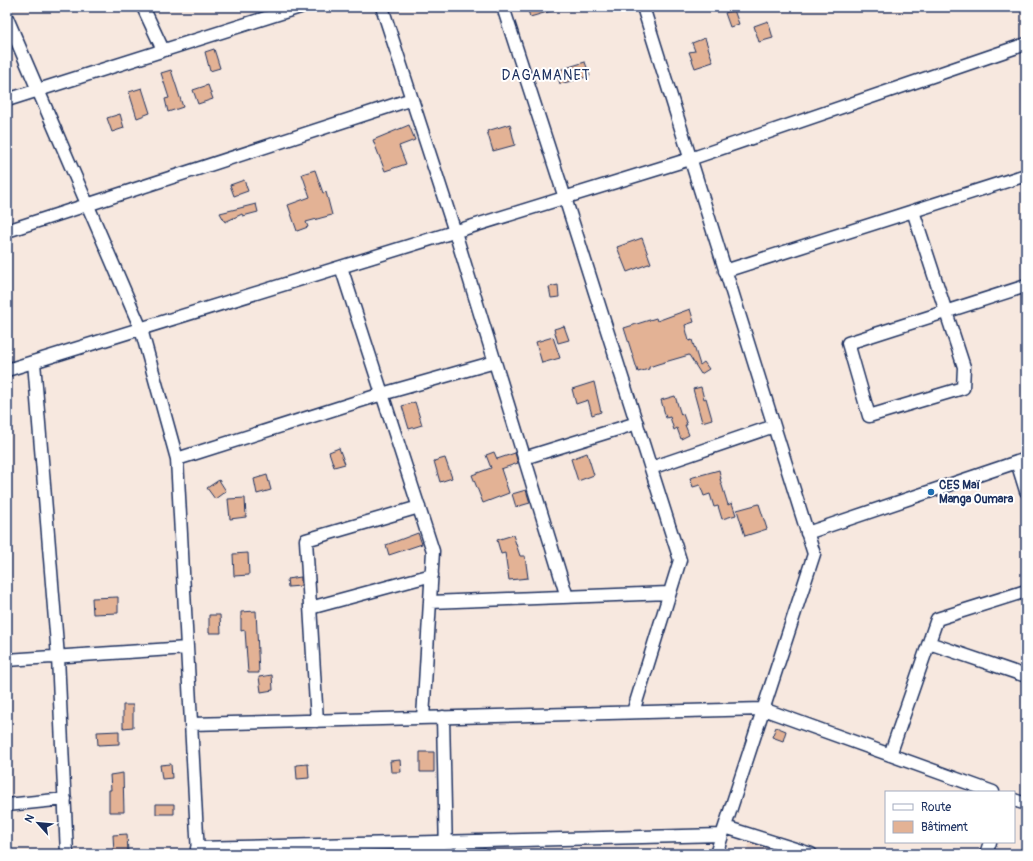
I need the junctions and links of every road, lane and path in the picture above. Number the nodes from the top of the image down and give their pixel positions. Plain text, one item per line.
1 (143, 7) edge
2 (300, 7) edge
3 (382, 7) edge
4 (503, 7) edge
5 (643, 7) edge
6 (7, 18) edge
7 (1026, 44) edge
8 (163, 50) junction
9 (38, 89) junction
10 (412, 99) junction
11 (7, 100) edge
12 (690, 159) junction
13 (1026, 175) edge
14 (565, 198) junction
15 (88, 205) junction
16 (913, 211) junction
17 (7, 231) edge
18 (455, 232) junction
19 (341, 267) junction
20 (725, 271) junction
21 (1025, 288) edge
22 (946, 311) junction
23 (141, 329) junction
24 (34, 362) junction
25 (495, 362) junction
26 (7, 370) edge
27 (382, 394) junction
28 (637, 423) junction
29 (774, 426) junction
30 (524, 458) junction
31 (176, 459) junction
32 (1022, 460) edge
33 (651, 468) junction
34 (1026, 491) edge
35 (419, 507) junction
36 (807, 533) junction
37 (432, 575) junction
38 (1026, 591) edge
39 (670, 593) junction
40 (567, 597) junction
41 (430, 602) junction
42 (310, 608) junction
43 (929, 643) junction
44 (187, 648) junction
45 (58, 657) junction
46 (7, 660) edge
47 (1026, 676) edge
48 (763, 708) junction
49 (633, 712) junction
50 (442, 717) junction
51 (423, 718) junction
52 (317, 720) junction
53 (191, 724) junction
54 (890, 755) junction
55 (990, 791) edge
56 (65, 799) junction
57 (1015, 800) edge
58 (1026, 804) edge
59 (7, 805) edge
60 (723, 831) junction
61 (446, 842) junction
62 (990, 843) edge
63 (197, 851) edge
64 (67, 854) edge
65 (446, 854) edge
66 (716, 854) edge
67 (811, 854) edge
68 (986, 854) edge

1 - 8 street
2 - 8 street
3 - 10 street
4 - 14 street
5 - 12 street
6 - 9 street
7 - 12 street
8 - 9 street
9 - 11 street
9 - 15 street
10 - 15 street
10 - 18 street
12 - 14 street
12 - 20 street
13 - 16 street
14 - 18 street
14 - 28 street
15 - 17 street
15 - 23 street
16 - 20 street
16 - 22 street
18 - 19 street
18 - 25 street
19 - 23 street
19 - 27 street
20 - 29 street
21 - 22 street
22 - 22 street
23 - 24 street
23 - 31 street
24 - 26 street
24 - 45 street
25 - 27 street
25 - 30 street
27 - 31 street
27 - 35 street
28 - 30 street
28 - 33 street
29 - 33 street
29 - 36 street
30 - 40 street
31 - 44 street
32 - 34 street
32 - 36 street
33 - 39 street
35 - 37 street
35 - 42 street
36 - 48 street
37 - 41 street
37 - 42 street
38 - 43 street
39 - 40 street
39 - 49 street
40 - 41 street
41 - 51 street
42 - 52 street
43 - 47 street
43 - 54 street
44 - 45 street
44 - 53 street
45 - 46 street
45 - 56 street
48 - 49 street
48 - 54 street
48 - 60 street
49 - 50 street
50 - 51 street
50 - 61 street
51 - 52 street
52 - 53 street
53 - 63 street
54 - 55 street
56 - 59 street
56 - 64 street
57 - 58 street
60 - 61 street
60 - 66 street
60 - 67 street
61 - 63 street
61 - 65 street
62 - 68 street

